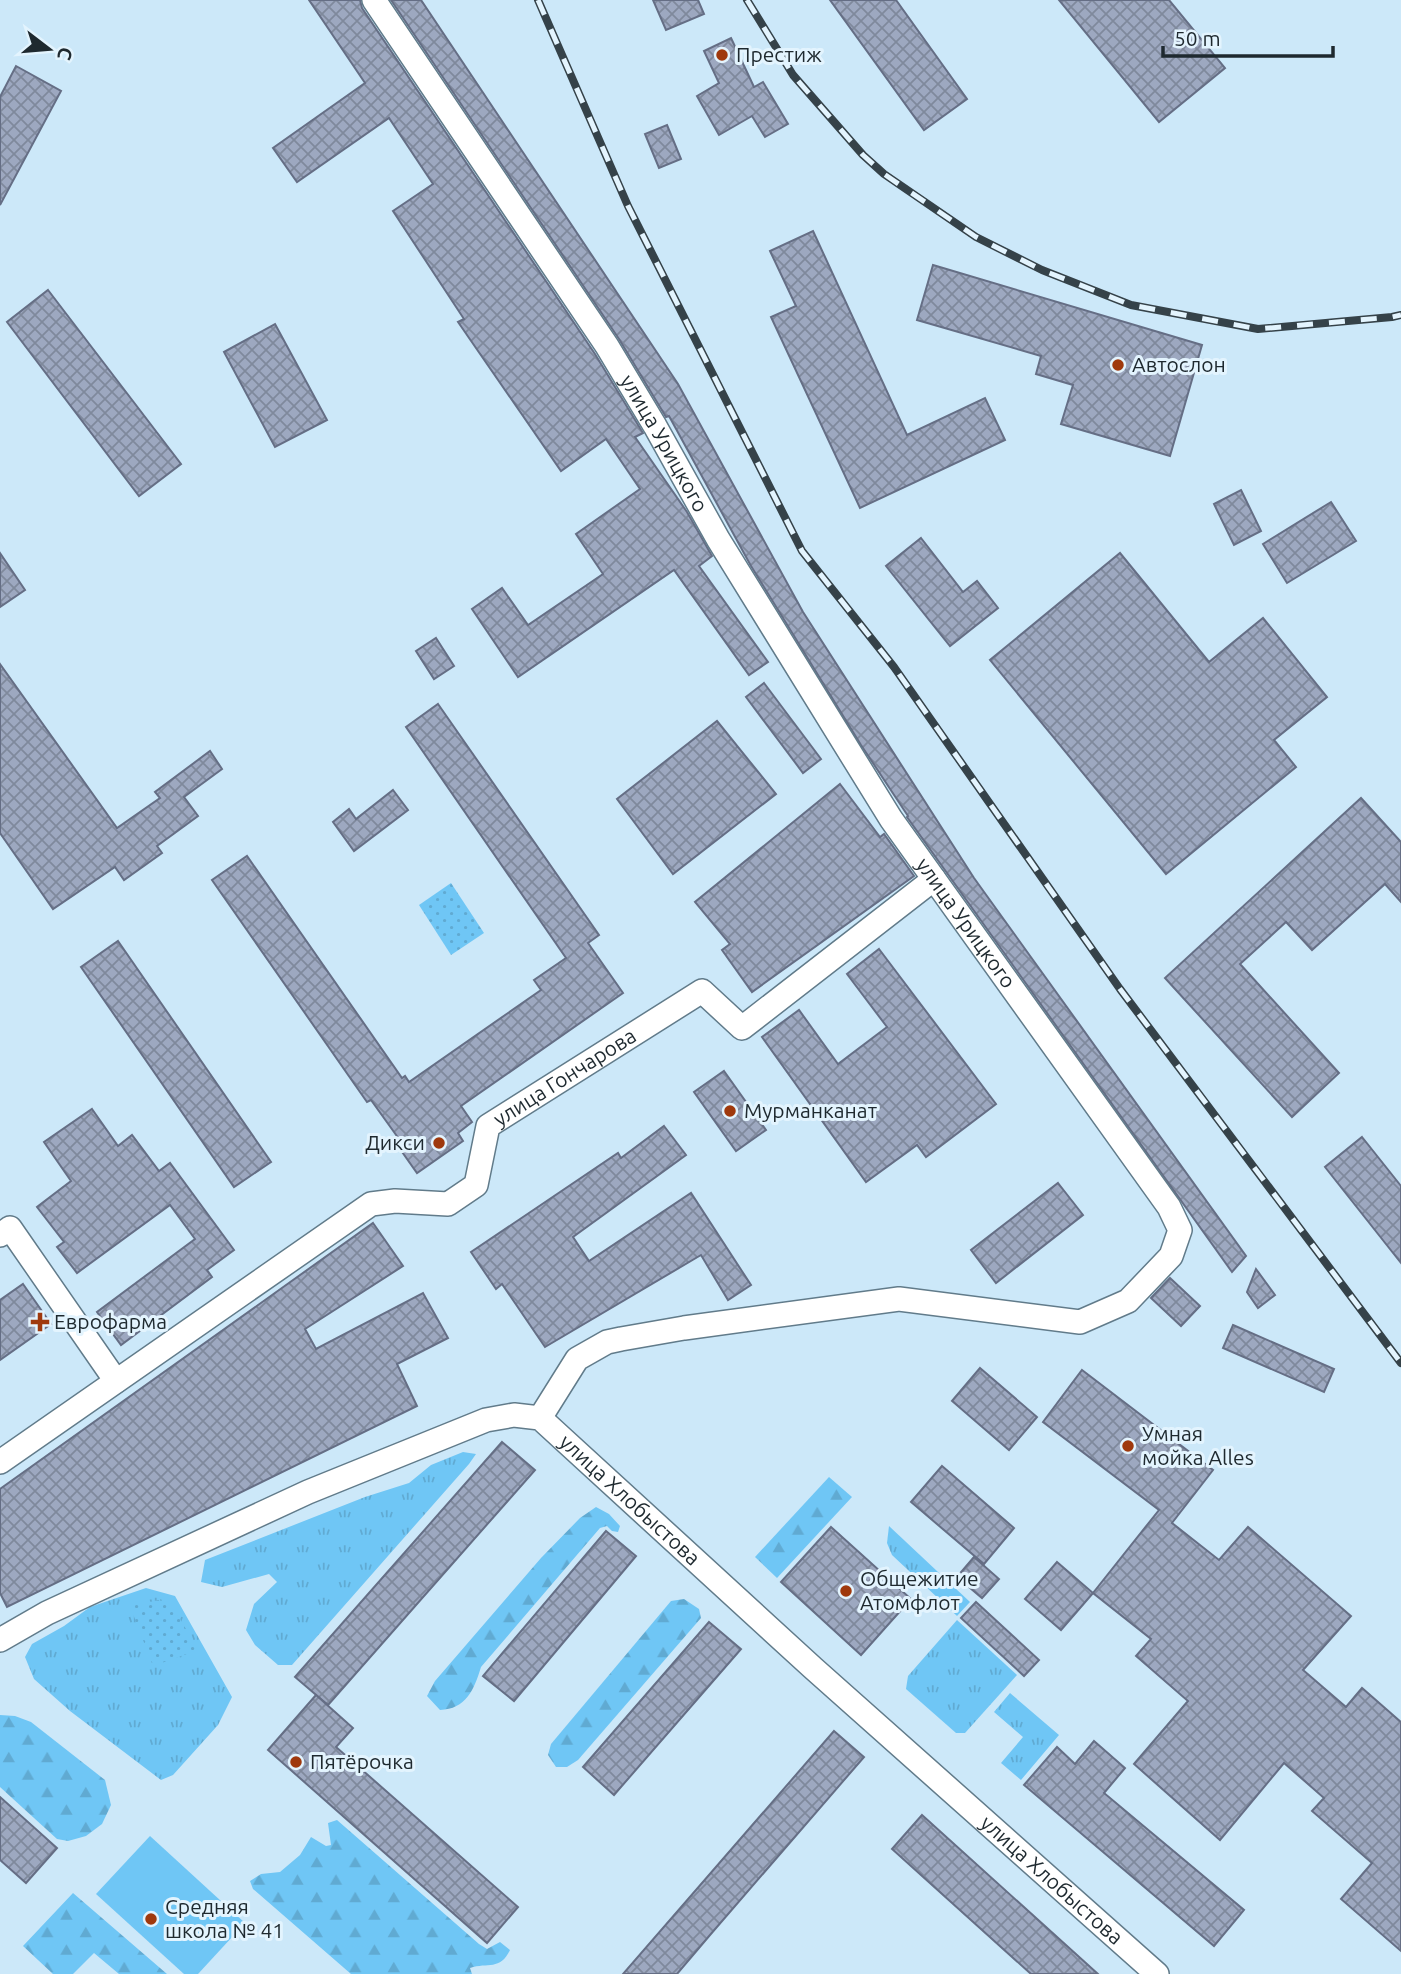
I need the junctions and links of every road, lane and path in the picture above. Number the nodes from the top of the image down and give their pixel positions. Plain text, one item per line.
1 (374, 0) edge
2 (934, 879) junction
3 (0, 1235) edge
4 (116, 1381) junction
5 (540, 1418) junction
6 (0, 1462) edge
7 (0, 1640) edge
8 (1157, 1974) edge

1 - 2 street, улица Урицкого
2 - 4 street, улица Гончарова
2 - 5 street, улица Урицкого
3 - 4 street
4 - 6 street, улица Гончарова
5 - 7 street, улица Хлобыстова
5 - 8 street, улица Хлобыстова

